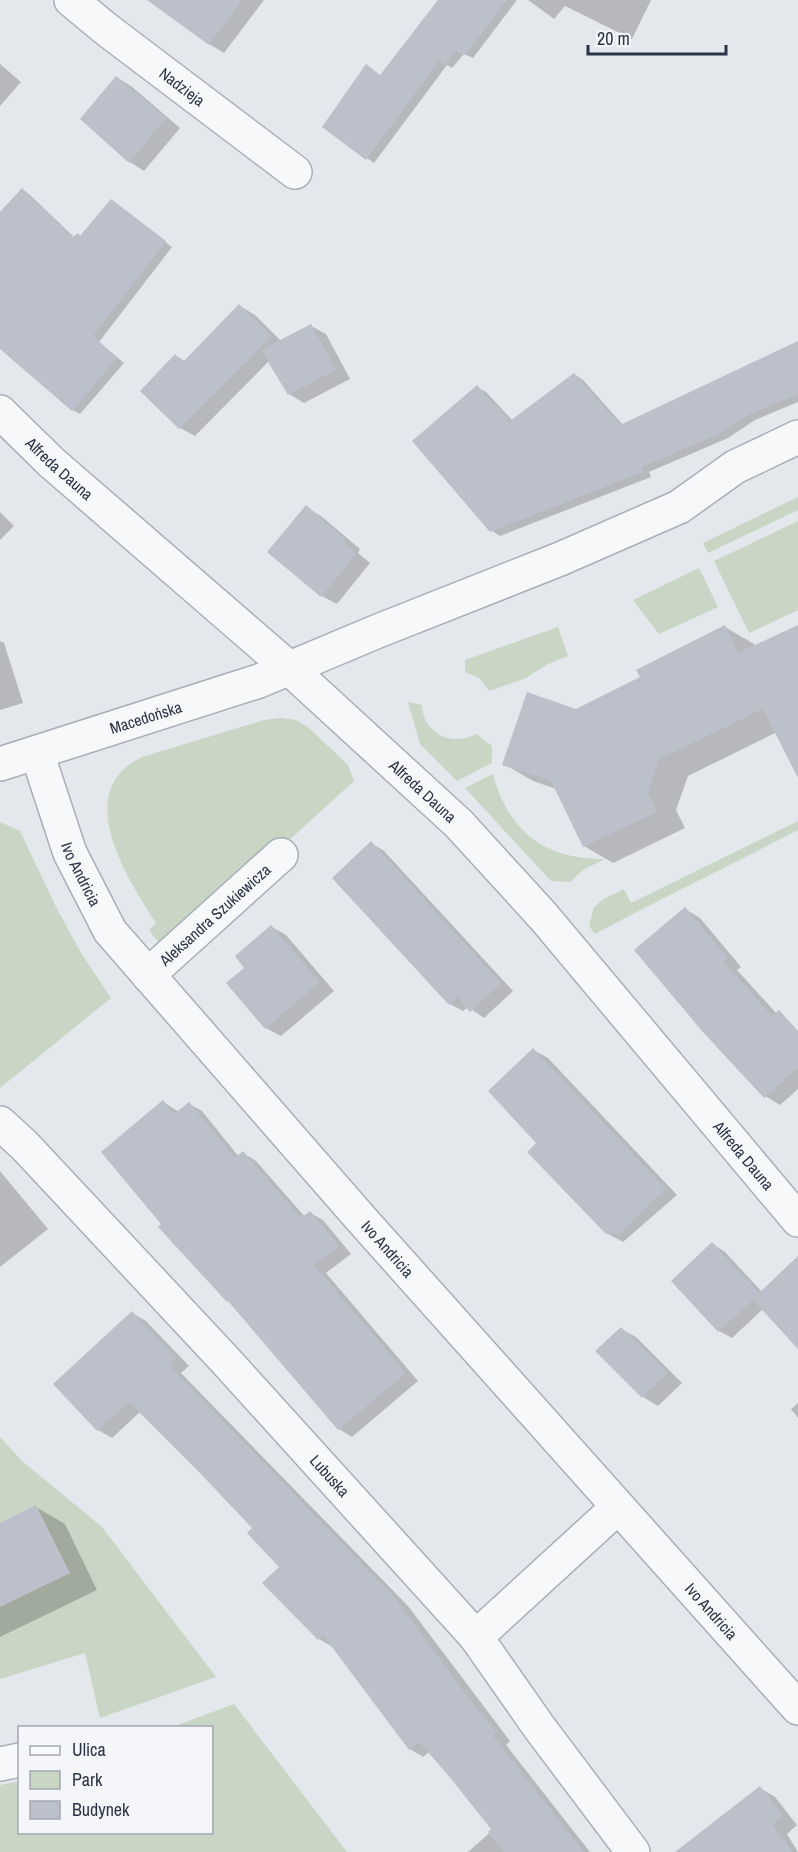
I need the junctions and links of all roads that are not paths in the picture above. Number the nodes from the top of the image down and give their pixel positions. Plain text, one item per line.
1 (70, 0) edge
2 (295, 172) dead end
3 (0, 412) edge
4 (798, 437) edge
5 (290, 669) junction
6 (37, 753) junction
7 (0, 764) edge
8 (281, 855) dead end
9 (148, 975) junction
10 (0, 1123) edge
11 (798, 1220) edge
12 (618, 1507) junction
13 (476, 1637) junction
14 (798, 1708) edge
15 (18, 1760) edge
16 (0, 1764) edge
17 (633, 1852) edge

1 - 2 street, Nadzieja
3 - 5 street, Alfreda Dauna
4 - 5 street, Macedońska
5 - 6 street, Macedońska
5 - 11 street, Alfreda Dauna
6 - 7 street, Macedońska
6 - 9 street, Ivo Andricia
8 - 9 street, Aleksandra Szukiewicza
9 - 12 street, Ivo Andricia
10 - 13 street, Lubuska
12 - 13 street
12 - 14 street, Ivo Andricia
13 - 17 street, Lubuska
15 - 16 street

